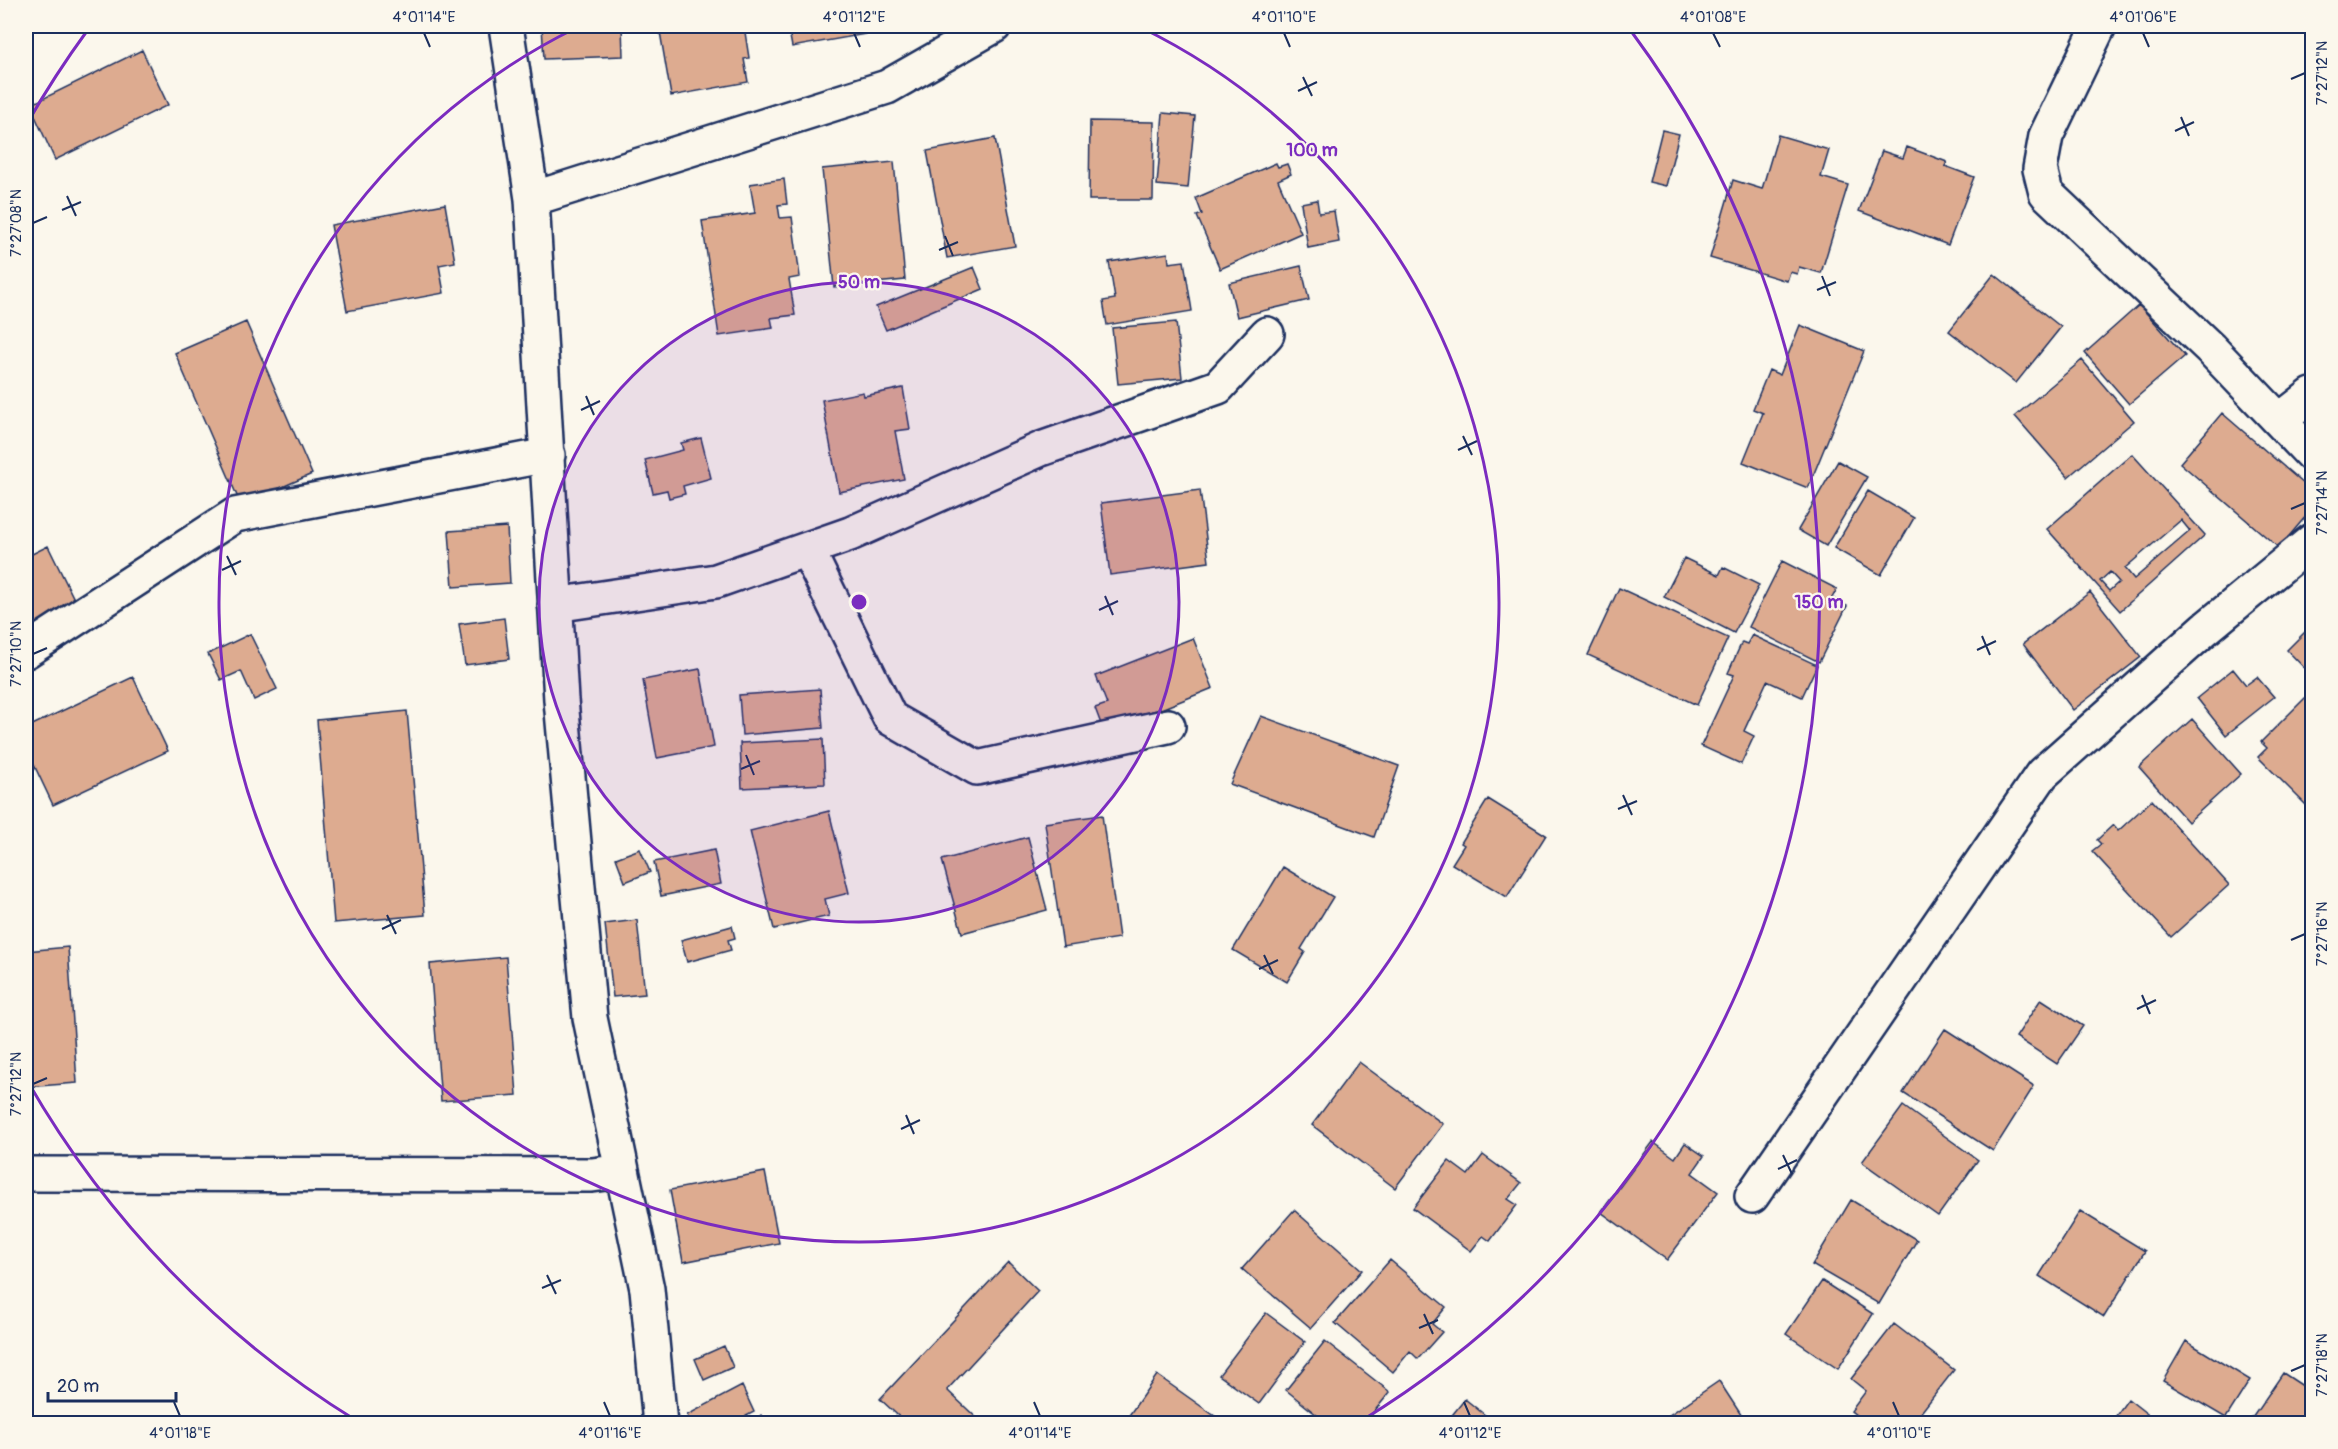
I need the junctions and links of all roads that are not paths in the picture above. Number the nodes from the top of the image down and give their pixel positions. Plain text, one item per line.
1 (506, 26) edge
2 (994, 26) edge
3 (2099, 26) edge
4 (532, 199) junction
5 (1267, 334) dead end
6 (2313, 395) edge
7 (2280, 420) junction
8 (548, 455) junction
9 (2313, 455) edge
10 (2313, 541) edge
11 (807, 549) junction
12 (555, 605) junction
13 (26, 651) edge
14 (1168, 726) dead end
15 (622, 1171) junction
16 (26, 1174) edge
17 (1752, 1196) dead end
18 (660, 1424) edge

1 - 4 street
2 - 4 street
3 - 7 street
4 - 8 street
5 - 11 street
6 - 7 street
7 - 9 street
8 - 12 street
8 - 13 street
10 - 17 street
11 - 12 street
11 - 14 street
12 - 15 street
15 - 16 street
15 - 18 street

